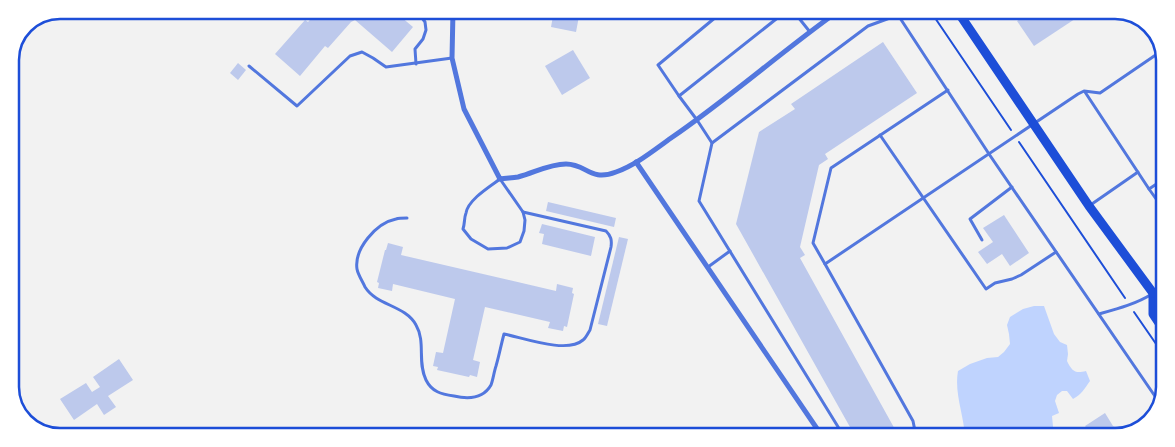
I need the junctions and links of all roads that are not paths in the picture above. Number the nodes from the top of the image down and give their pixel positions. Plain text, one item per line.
1 (423, 19) edge
2 (453, 19) edge
3 (714, 19) edge
4 (776, 19) edge
5 (800, 19) edge
6 (828, 19) edge
7 (886, 19) edge
8 (901, 19) edge
9 (963, 19) edge
10 (810, 32) junction
11 (1156, 55) edge
12 (452, 58) junction
13 (416, 64) junction
14 (248, 66) dead end
15 (948, 90) junction
16 (1084, 91) junction
17 (679, 96) junction
18 (697, 120) junction
19 (1034, 124) junction
20 (880, 135) junction
21 (712, 143) junction
22 (989, 154) junction
23 (636, 162) junction
24 (1138, 172) junction
25 (500, 179) junction
26 (1156, 184) edge
27 (1012, 187) junction
28 (1149, 189) junction
29 (923, 198) junction
30 (1156, 199) edge
31 (1089, 206) junction
32 (524, 212) junction
33 (407, 218) dead end
34 (982, 240) dead end
35 (730, 251) junction
36 (1056, 252) junction
37 (825, 264) junction
38 (707, 267) junction
39 (1156, 291) edge
40 (1153, 293) junction
41 (1156, 294) edge
42 (1099, 314) junction
43 (1156, 317) edge
44 (1155, 396) edge
45 (817, 428) edge
46 (839, 428) edge
47 (914, 428) edge

1 - 13 lane
2 - 12 street
3 - 17 lane
4 - 17 lane
5 - 10 lane
6 - 10 street
7 - 21 lane
8 - 15 lane
9 - 19 main road
10 - 18 street
11 - 16 lane
12 - 13 lane
12 - 25 street
13 - 14 lane
15 - 20 lane
15 - 22 lane
16 - 19 lane
16 - 24 lane
17 - 18 lane
18 - 21 lane
18 - 23 street
19 - 22 lane
19 - 31 main road
20 - 29 lane
20 - 37 lane
21 - 35 lane
22 - 27 lane
22 - 29 lane
23 - 25 street
23 - 38 street
24 - 28 lane
24 - 31 lane
25 - 32 lane
25 - 32 lane
26 - 28 lane
27 - 34 lane
27 - 36 lane
28 - 30 lane
29 - 36 lane
29 - 37 lane
31 - 40 main road
32 - 33 lane
35 - 38 lane
35 - 46 lane
36 - 42 lane
37 - 47 lane
38 - 45 street
39 - 40 street
40 - 41 main road
40 - 42 lane
40 - 43 main road
42 - 44 lane

